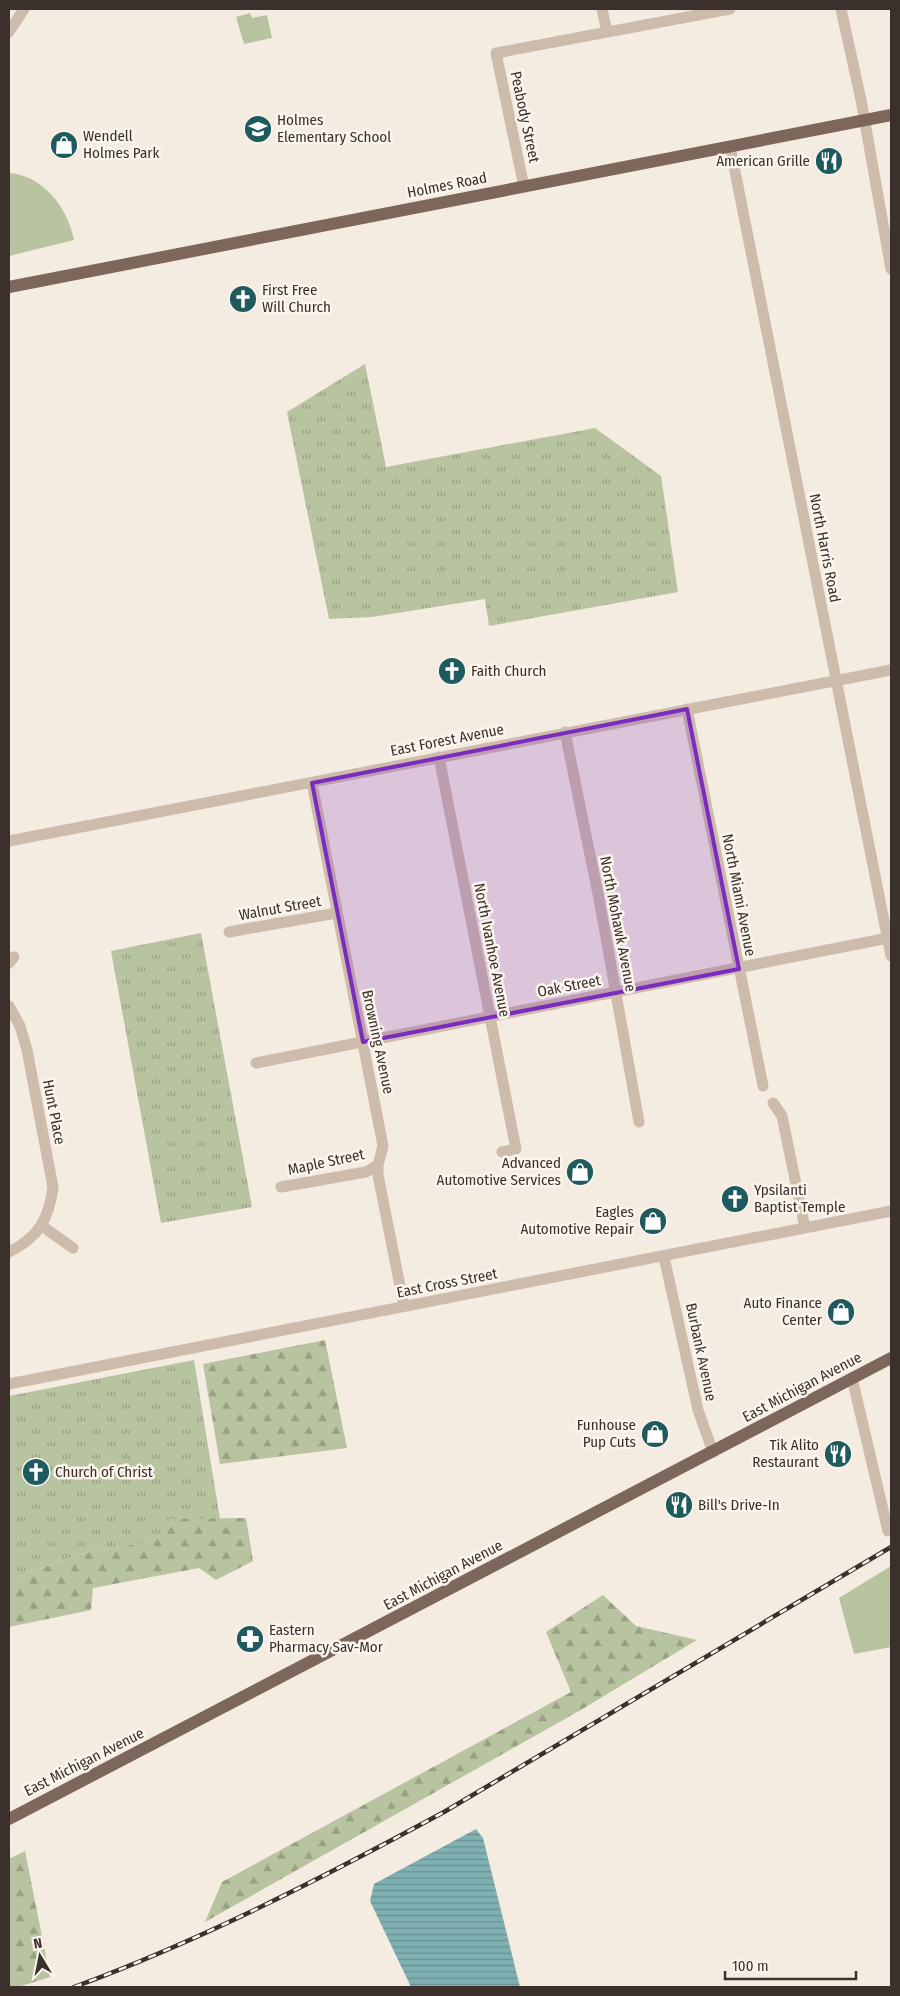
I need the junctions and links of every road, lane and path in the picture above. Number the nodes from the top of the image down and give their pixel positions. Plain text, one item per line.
1 (24, 9) edge
2 (602, 9) edge
3 (723, 9) edge
4 (841, 9) edge
5 (9, 32) edge
6 (607, 32) junction
7 (891, 115) edge
8 (864, 120) junction
9 (730, 146) junction
10 (524, 187) junction
11 (891, 268) edge
12 (9, 287) edge
13 (891, 670) edge
14 (836, 680) junction
15 (687, 709) junction
16 (565, 732) junction
17 (439, 757) junction
18 (312, 783) junction
19 (9, 841) edge
20 (336, 913) junction
21 (229, 932) dead end
22 (888, 938) junction
23 (891, 956) edge
24 (739, 969) junction
25 (616, 992) junction
26 (9, 1006) edge
27 (490, 1016) junction
28 (362, 1042) junction
29 (256, 1063) dead end
30 (763, 1086) dead end
31 (773, 1103) dead end
32 (639, 1122) dead end
33 (502, 1152) dead end
34 (378, 1165) junction
35 (281, 1187) dead end
36 (891, 1211) edge
37 (42, 1226) junction
38 (805, 1228) junction
39 (72, 1248) dead end
40 (9, 1252) edge
41 (664, 1257) junction
42 (404, 1306) junction
43 (891, 1358) edge
44 (852, 1378) junction
45 (9, 1384) edge
46 (714, 1452) junction
47 (888, 1531) dead end
48 (9, 1819) edge

1 - 5 street
2 - 6 street
3 - 6 street
4 - 8 street
6 - 10 street, Peabody Street
7 - 8 main road, Holmes Road
8 - 9 main road, Holmes Road
8 - 11 street
9 - 10 main road, Holmes Road
9 - 14 street, North Harris Road
10 - 12 main road, Holmes Road
13 - 14 street, East Forest Avenue
14 - 15 street, East Forest Avenue
14 - 22 street, North Harris Road
15 - 16 street, East Forest Avenue
15 - 24 street, North Miami Avenue
16 - 17 street, East Forest Avenue
16 - 25 street, North Mohawk Avenue
17 - 18 street, East Forest Avenue
17 - 27 street, North Ivanhoe Avenue
18 - 19 street, East Forest Avenue
18 - 20 street, Browning Avenue
20 - 21 street, Walnut Street
20 - 28 street, Browning Avenue
22 - 23 street, North Harris Road
22 - 24 street, Oak Street
24 - 25 street, Oak Street
24 - 30 street, North Miami Avenue
25 - 27 street, Oak Street
25 - 32 street, North Mohawk Avenue
26 - 37 street, Hunt Place
27 - 28 street, Oak Street
27 - 33 street, North Ivanhoe Avenue
28 - 29 street, Oak Street
28 - 34 street, Browning Avenue
31 - 38 street
34 - 35 street, Maple Street
34 - 42 street, Browning Avenue
36 - 38 street, East Cross Street
37 - 39 street
37 - 40 street, Hunt Place
38 - 41 street, East Cross Street
41 - 42 street, East Cross Street
41 - 46 street, Burbank Avenue
42 - 45 street, East Cross Street
43 - 44 main road, East Michigan Avenue
44 - 46 main road, East Michigan Avenue
44 - 47 street
46 - 48 main road, East Michigan Avenue

